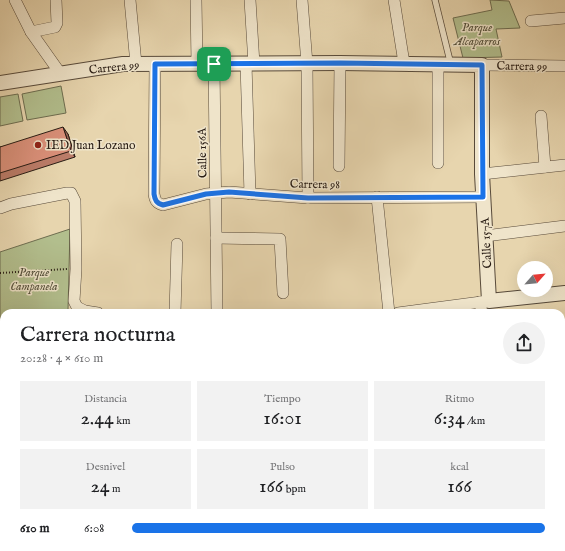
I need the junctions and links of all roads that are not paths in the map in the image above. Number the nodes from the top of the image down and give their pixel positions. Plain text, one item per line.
1 (15, 0) edge
2 (56, 0) edge
3 (130, 0) edge
4 (196, 0) edge
5 (250, 0) edge
6 (302, 0) edge
7 (394, 0) edge
8 (435, 0) edge
9 (565, 18) edge
10 (531, 21) dead end
11 (31, 32) junction
12 (340, 63) junction
13 (404, 63) junction
14 (136, 64) junction
15 (155, 64) junction
16 (197, 64) junction
17 (214, 64) junction
18 (250, 64) junction
19 (307, 64) junction
20 (445, 65) junction
21 (482, 65) junction
22 (565, 66) edge
23 (60, 74) junction
24 (0, 83) edge
25 (541, 116) dead end
26 (438, 163) dead end
27 (565, 165) edge
28 (339, 166) dead end
29 (545, 167) junction
30 (482, 174) junction
31 (216, 193) junction
32 (250, 194) junction
33 (377, 197) junction
34 (483, 197) junction
35 (308, 198) junction
36 (0, 208) edge
37 (565, 226) edge
38 (485, 236) junction
39 (216, 238) junction
40 (177, 244) dead end
41 (283, 293) dead end
42 (565, 293) edge
43 (484, 306) edge
44 (81, 309) edge
45 (175, 309) edge
46 (217, 309) edge
47 (389, 309) edge
48 (447, 309) edge

1 - 11 street
2 - 11 street
3 - 14 street
4 - 16 street
5 - 18 street
6 - 19 street
7 - 13 street
8 - 20 lane
9 - 10 street
11 - 23 street
12 - 13 street, Carrera 99
12 - 19 street, Carrera 99
12 - 28 street
13 - 20 street, Carrera 99
14 - 15 street, Carrera 99
14 - 23 street, Carrera 99
15 - 16 street, Carrera 99
15 - 31 street, Carrera 98
16 - 17 street, Carrera 99
17 - 18 street, Carrera 99
17 - 31 street, Calle 156A
18 - 19 street, Carrera 99
18 - 32 street
19 - 35 street
20 - 21 street, Carrera 99
20 - 26 street
21 - 22 street, Carrera 99
21 - 30 street, Calle 157A
23 - 24 street, Carrera 99
25 - 29 street
27 - 29 street
29 - 30 street
30 - 34 street, Calle 157A
31 - 32 street, Carrera 98
31 - 39 street, Calle 156A
32 - 35 street, Carrera 98
33 - 34 street, Carrera 98
33 - 35 street, Carrera 98
33 - 47 street
34 - 38 street, Calle 157A
36 - 44 street
37 - 38 street
38 - 43 street, Calle 157A
39 - 41 street
39 - 46 street, Calle 156A
40 - 45 street
42 - 43 street
43 - 48 street

